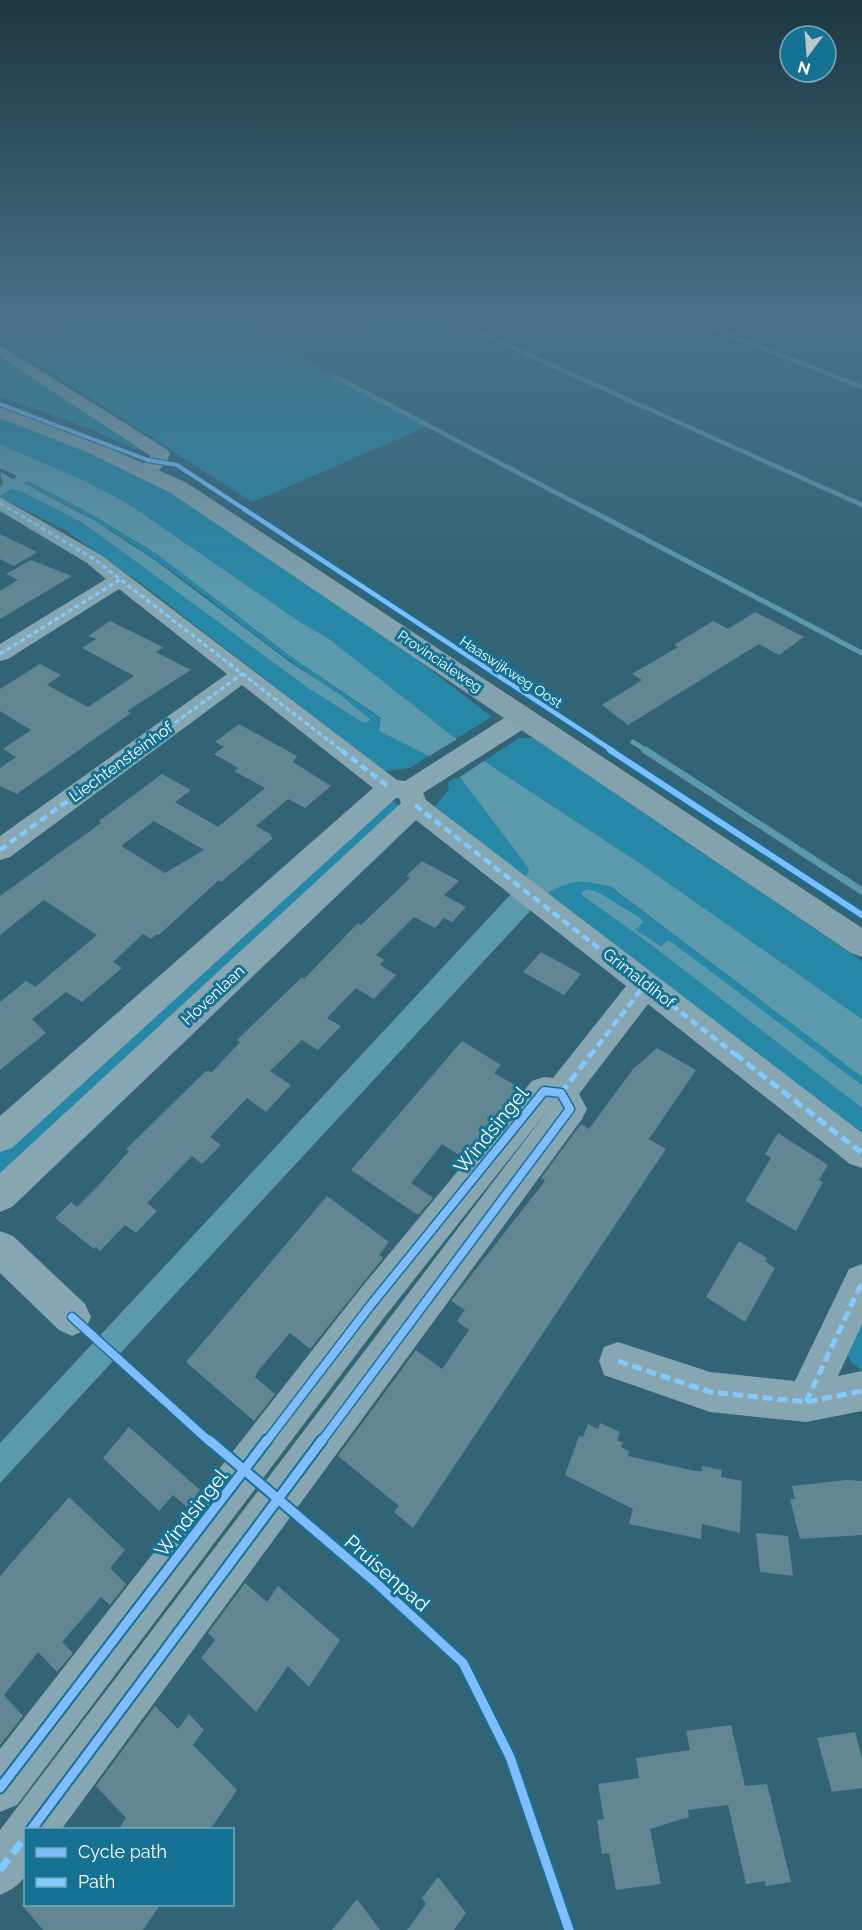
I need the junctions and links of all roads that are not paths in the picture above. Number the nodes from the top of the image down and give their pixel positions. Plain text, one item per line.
1 (93, 410) edge
2 (0, 411) edge
3 (146, 471) junction
4 (4, 509) edge
5 (121, 579) junction
6 (0, 654) edge
7 (242, 674) junction
8 (513, 723) junction
9 (405, 794) junction
10 (0, 850) edge
11 (862, 944) edge
12 (646, 983) junction
13 (561, 1093) junction
14 (0, 1137) edge
15 (862, 1153) edge
16 (0, 1196) edge
17 (0, 1248) edge
18 (862, 1282) edge
19 (72, 1317) dead end
20 (618, 1361) dead end
21 (862, 1391) edge
22 (806, 1402) junction
23 (0, 1788) edge
24 (32, 1828) edge
25 (24, 1839) edge
26 (0, 1870) edge

1 - 3 street
2 - 3 main road, Provincialeweg
3 - 8 main road, Provincialeweg
4 - 5 street
5 - 6 street
5 - 7 street
7 - 9 street
7 - 10 street, Liechtensteinhof
8 - 9 street, Hovenlaan
8 - 11 main road, Provincialeweg
9 - 12 street, Grimaldihof
9 - 14 street, Hovenlaan
9 - 16 street, Hovenlaan
12 - 13 street
12 - 15 street, Grimaldihof
13 - 23 street, Windsingel
13 - 24 street
17 - 19 street
18 - 22 street
20 - 22 street
21 - 22 street
25 - 26 street

